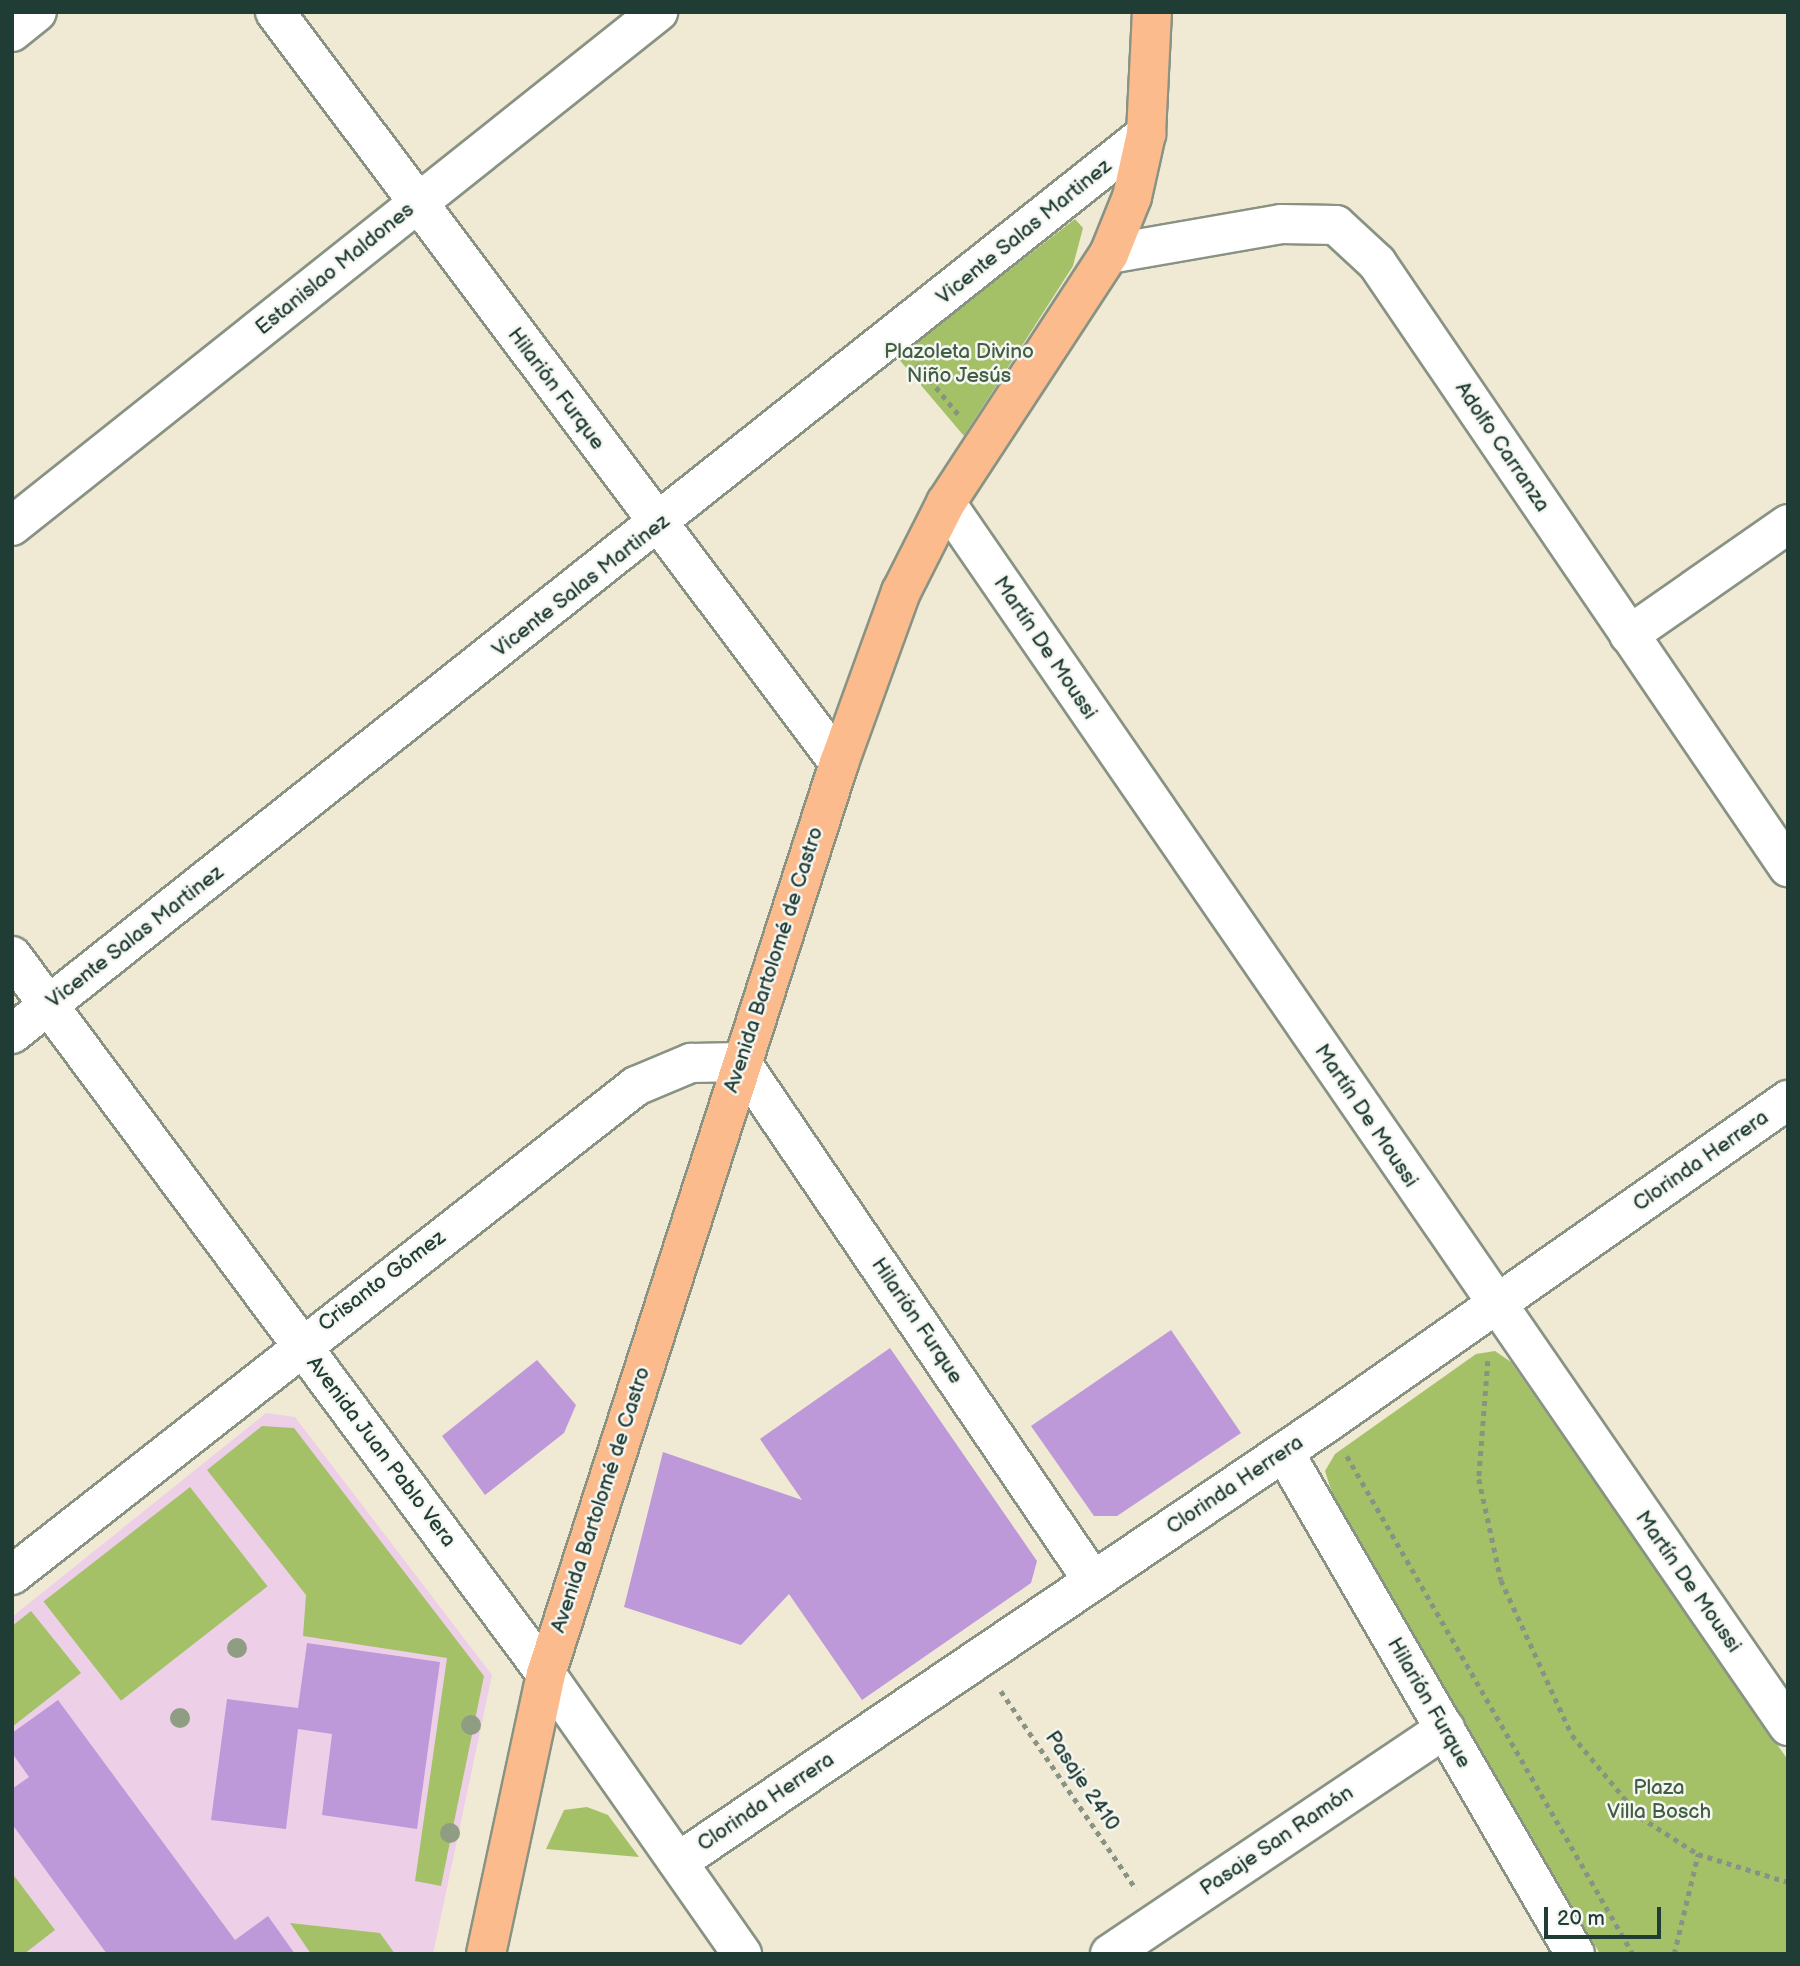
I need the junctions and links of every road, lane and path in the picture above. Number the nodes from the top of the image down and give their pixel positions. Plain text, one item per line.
1 (37, 12) edge
2 (275, 12) edge
3 (658, 12) edge
4 (1152, 12) edge
5 (12, 32) edge
6 (1146, 134) junction
7 (416, 204) junction
8 (1109, 254) junction
9 (894, 336) junction
10 (984, 446) junction
11 (946, 503) junction
12 (1788, 524) edge
13 (658, 525) junction
14 (12, 526) edge
15 (1629, 635) junction
16 (839, 763) junction
17 (1788, 867) edge
18 (12, 956) edge
19 (48, 1006) junction
20 (12, 1034) edge
21 (741, 1062) junction
22 (1788, 1100) edge
23 (1495, 1305) junction
24 (301, 1343) junction
25 (1328, 1422) junction
26 (1284, 1452) junction
27 (12, 1575) edge
28 (1093, 1581) junction
29 (979, 1658) junction
30 (546, 1674) junction
31 (1788, 1726) edge
32 (1445, 1729) junction
33 (1698, 1854) junction
34 (678, 1862) junction
35 (1788, 1882) edge
36 (1158, 1921) junction
37 (486, 1954) edge
38 (742, 1954) edge
39 (1110, 1954) edge
40 (1575, 1954) edge
41 (1633, 1954) edge
42 (1674, 1954) edge

1 - 5 street
2 - 7 street, Hilarión Furque
3 - 7 street, Estanislao Maldones
4 - 6 main road, Avenida Bartolomé de Castro
6 - 8 main road, Avenida Bartolomé de Castro
6 - 9 street, Vicente Salas Martinez
7 - 13 street, Hilarión Furque
7 - 14 street, Estanislao Maldones
8 - 10 main road, Avenida Bartolomé de Castro
8 - 15 street, Adolfo Carranza
9 - 10 path
9 - 13 street, Vicente Salas Martinez
10 - 11 main road, Avenida Bartolomé de Castro
11 - 16 main road, Avenida Bartolomé de Castro
11 - 23 street, Martín De Moussi
12 - 15 street
13 - 16 street, Hilarión Furque
13 - 19 street, Vicente Salas Martinez
15 - 17 street, Adolfo Carranza
16 - 21 main road, Avenida Bartolomé de Castro
18 - 19 street, Avenida Juan Pablo Vera
19 - 20 street, Vicente Salas Martinez
19 - 24 street, Avenida Juan Pablo Vera
21 - 24 street, Crisanto Gómez
21 - 28 street, Hilarión Furque
21 - 30 main road, Avenida Bartolomé de Castro
22 - 23 street, Clorinda Herrera
23 - 25 street, Clorinda Herrera
23 - 31 street, Martín De Moussi
23 - 33 path
24 - 27 street, Crisanto Gómez
24 - 30 street, Avenida Juan Pablo Vera
25 - 26 street, Clorinda Herrera
25 - 41 path
26 - 28 street, Clorinda Herrera
26 - 32 street, Hilarión Furque
28 - 29 street, Clorinda Herrera
29 - 34 street, Clorinda Herrera
29 - 36 path, Pasaje 2410
30 - 34 street, Avenida Juan Pablo Vera
30 - 37 main road, Avenida Bartolomé de Castro
32 - 36 street, Pasaje San Ramón
32 - 40 street, Hilarión Furque
33 - 35 path
33 - 42 path
34 - 38 street, Avenida Juan Pablo Vera
36 - 39 street, Pasaje San Ramón

